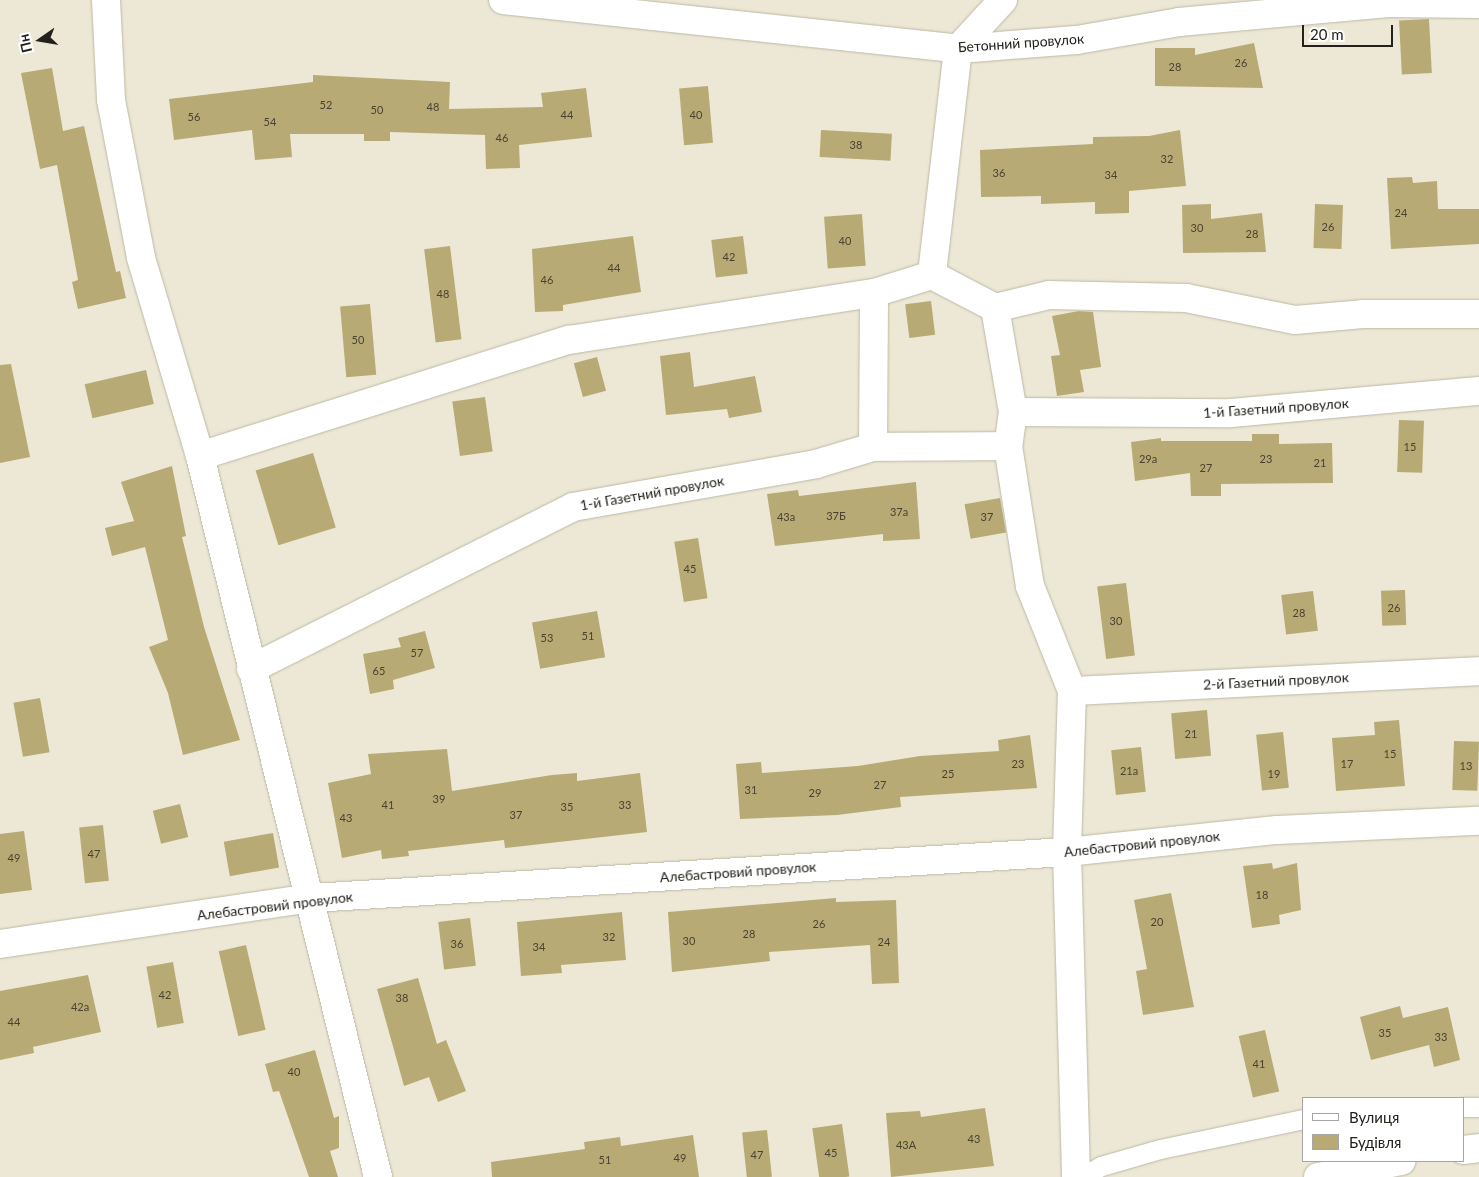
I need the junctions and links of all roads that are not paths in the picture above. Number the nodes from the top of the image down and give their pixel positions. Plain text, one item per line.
1 (106, 0) edge
2 (503, 0) edge
3 (1003, 0) edge
4 (1479, 4) edge
5 (958, 49) junction
6 (932, 275) junction
7 (874, 293) junction
8 (995, 308) junction
9 (1479, 314) edge
10 (1479, 391) edge
11 (1013, 412) junction
12 (1008, 446) junction
13 (873, 447) junction
14 (200, 456) junction
15 (251, 670) junction
16 (1479, 670) edge
17 (1072, 691) junction
18 (1479, 821) edge
19 (1067, 852) junction
20 (312, 898) junction
21 (0, 944) edge
22 (1464, 1107) edge
23 (1479, 1107) edge
24 (1302, 1119) edge
25 (1479, 1148) edge
26 (1464, 1150) edge
27 (1396, 1162) edge
28 (378, 1177) edge
29 (1076, 1177) edge
30 (1082, 1177) edge
31 (1318, 1177) edge

1 - 14 street
2 - 5 street, Бетонний провулок
3 - 5 street
4 - 5 street, Бетонний провулок
5 - 6 street
6 - 7 street
6 - 8 street
7 - 13 street
7 - 14 street
8 - 9 street
8 - 11 street
10 - 11 street, 1-й Газетний провулок
11 - 12 street
12 - 13 street, 1-й Газетний провулок
12 - 17 street
13 - 15 street, 1-й Газетний провулок
14 - 15 street
15 - 20 street
16 - 17 street, 2-й Газетний провулок
17 - 19 street
18 - 19 street, Алебастровий провулок
19 - 20 street, Алебастровий провулок
19 - 29 street
20 - 21 street, Алебастровий провулок
20 - 28 street
22 - 23 lane
24 - 30 lane
25 - 26 street
27 - 31 street

